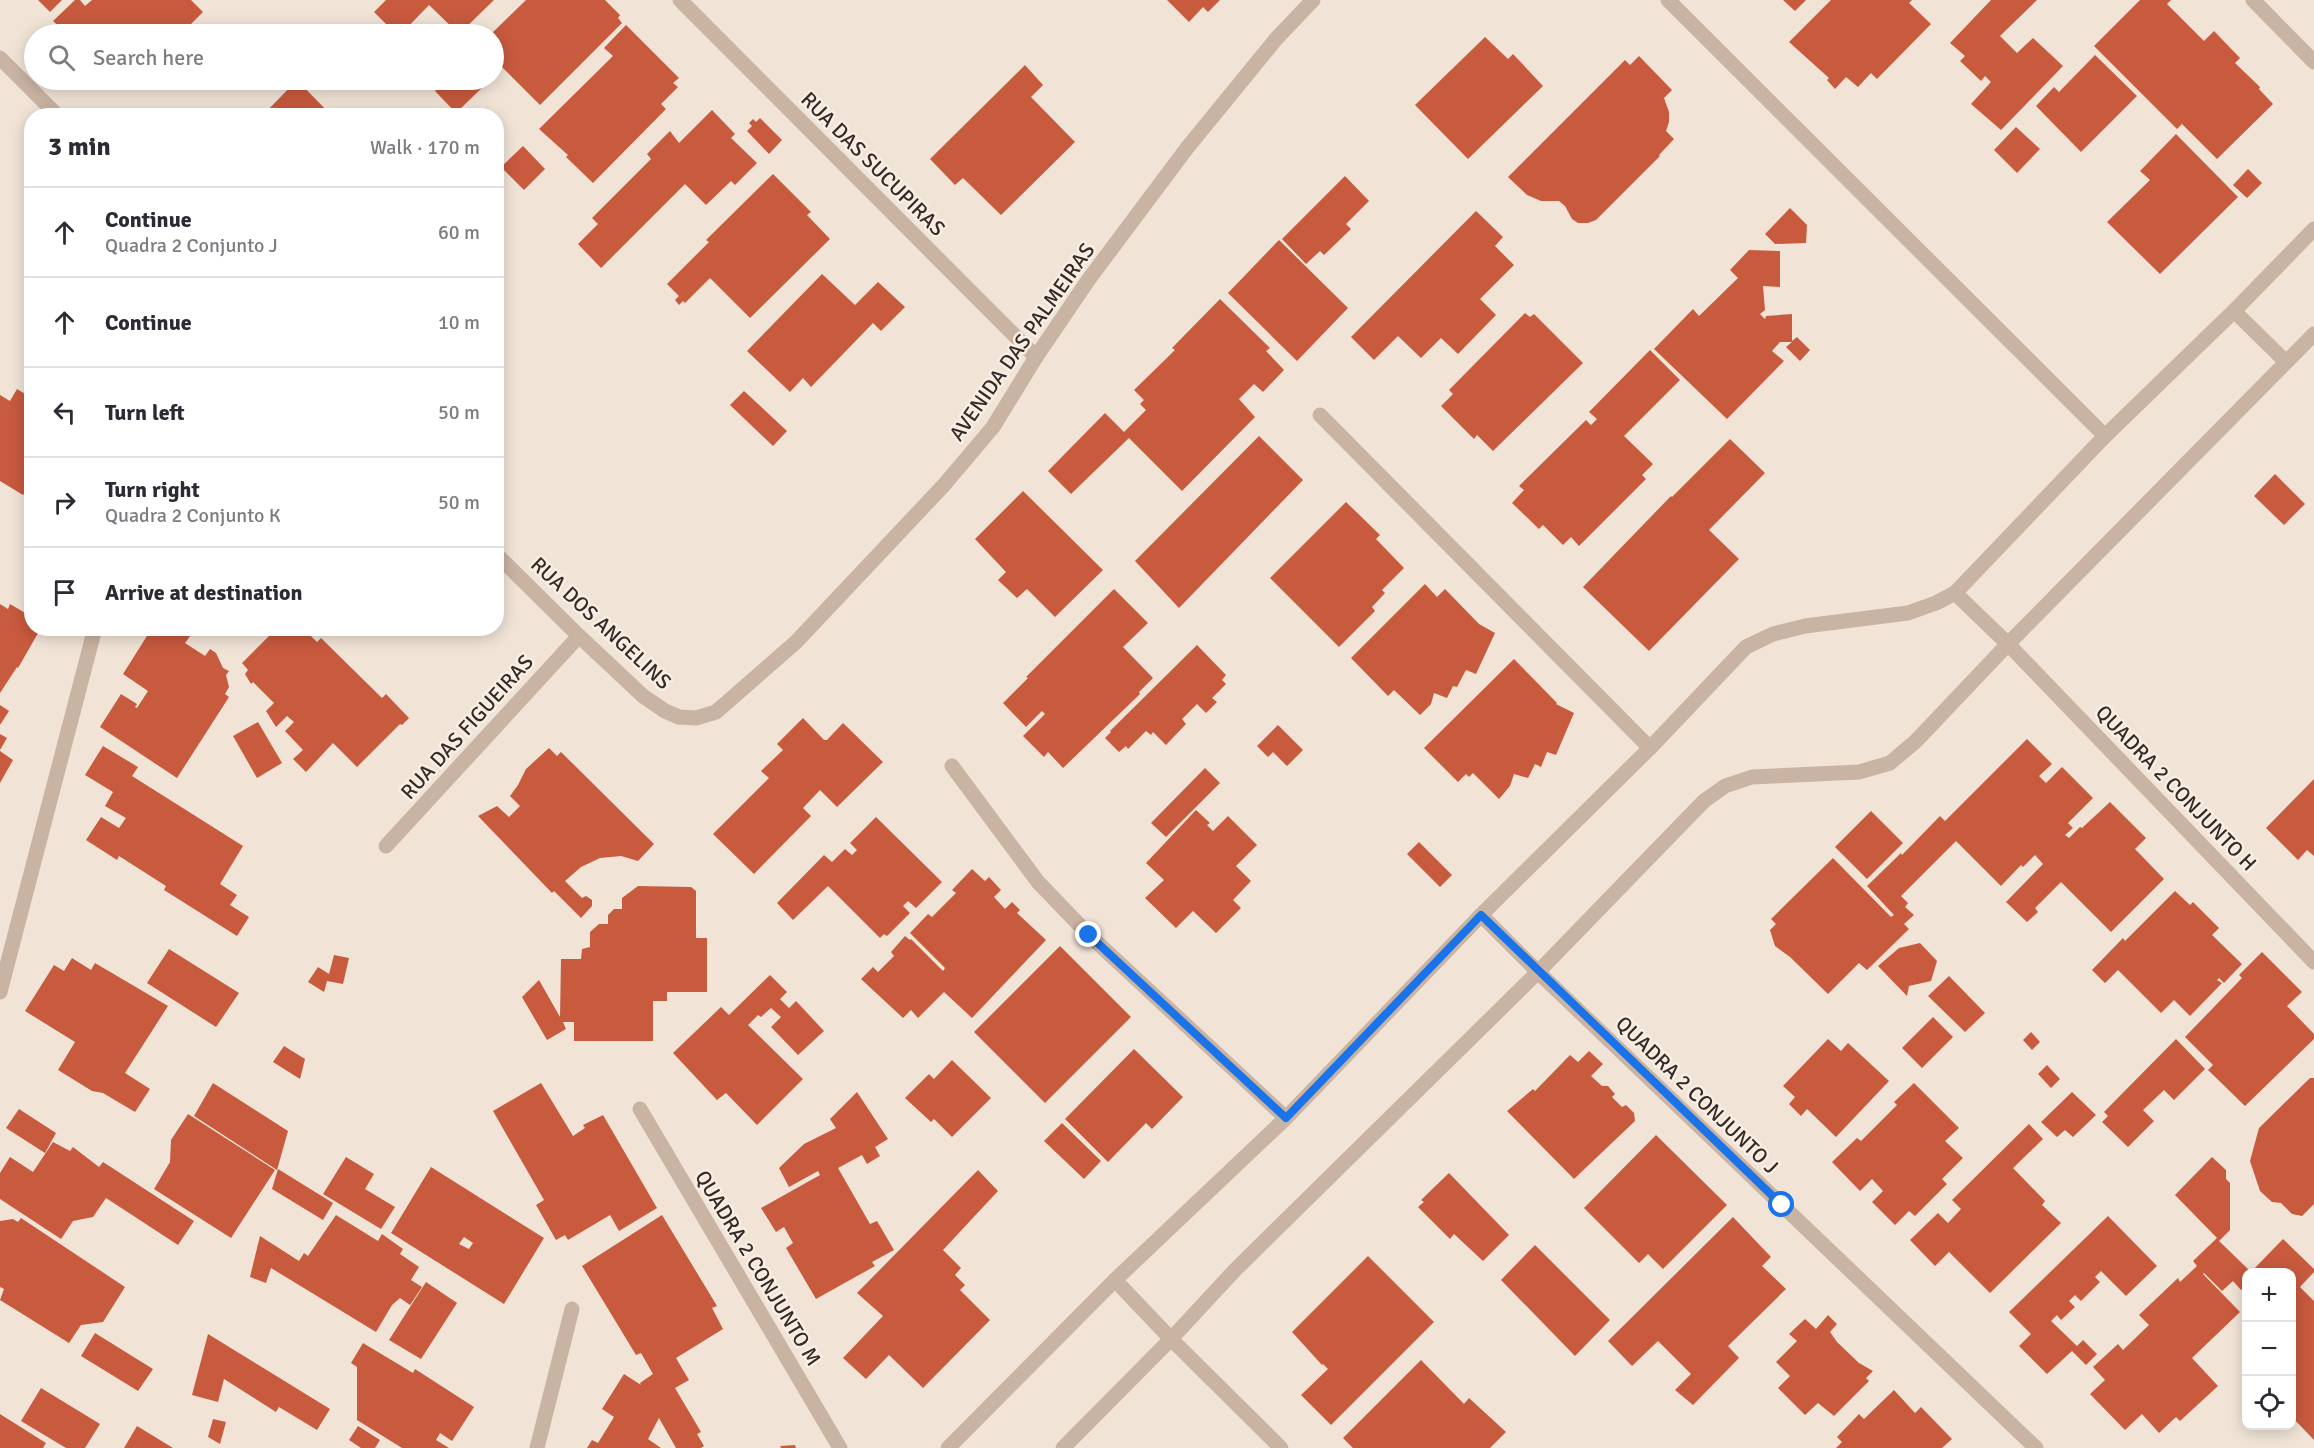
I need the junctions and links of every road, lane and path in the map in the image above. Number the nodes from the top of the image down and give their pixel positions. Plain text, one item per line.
1 (680, 0) edge
2 (1313, 0) edge
3 (1668, 0) edge
4 (2253, 0) edge
5 (0, 57) edge
6 (2314, 62) edge
7 (24, 81) edge
8 (32, 90) edge
9 (50, 108) edge
10 (2314, 229) edge
11 (2234, 311) junction
12 (2314, 334) edge
13 (1036, 357) junction
14 (2286, 362) junction
15 (1320, 415) dead end
16 (2105, 436) junction
17 (504, 562) edge
18 (1955, 593) junction
19 (93, 636) edge
20 (579, 636) junction
21 (2008, 644) junction
22 (716, 712) joint
23 (1650, 748) junction
24 (952, 766) dead end
25 (386, 846) dead end
26 (1481, 915) junction
27 (2314, 962) edge
28 (1538, 972) junction
29 (0, 992) edge
30 (640, 1109) dead end
31 (1286, 1118) junction
32 (1115, 1280) junction
33 (572, 1310) dead end
34 (1171, 1339) junction
35 (537, 1448) edge
36 (840, 1448) edge
37 (948, 1448) edge
38 (1063, 1448) edge
39 (1281, 1448) edge
40 (2036, 1448) edge

1 - 13 street, RUA DAS SUCUPIRAS
2 - 13 street, AVENIDA DAS PALMEIRAS
3 - 16 street
4 - 6 street
5 - 7 street
8 - 9 street
10 - 11 street
11 - 14 street
11 - 16 street
12 - 14 street
13 - 22 street, AVENIDA DAS PALMEIRAS
14 - 21 street
15 - 23 street
16 - 18 street
17 - 20 street, RUA DOS ANGELINS
18 - 21 street, QUADRA 2 CONJUNTO H
18 - 23 street
19 - 29 street
20 - 22 street, RUA DOS ANGELINS
20 - 25 street, RUA DAS FIGUEIRAS
21 - 27 street, QUADRA 2 CONJUNTO H
21 - 28 street
23 - 26 street
24 - 31 street
26 - 28 street, QUADRA 2 CONJUNTO J
26 - 31 street
28 - 34 street
28 - 40 street, QUADRA 2 CONJUNTO J
30 - 36 street, QUADRA 2 CONJUNTO M
31 - 32 street
32 - 34 street
32 - 37 street
33 - 35 street
34 - 38 street
34 - 39 street

